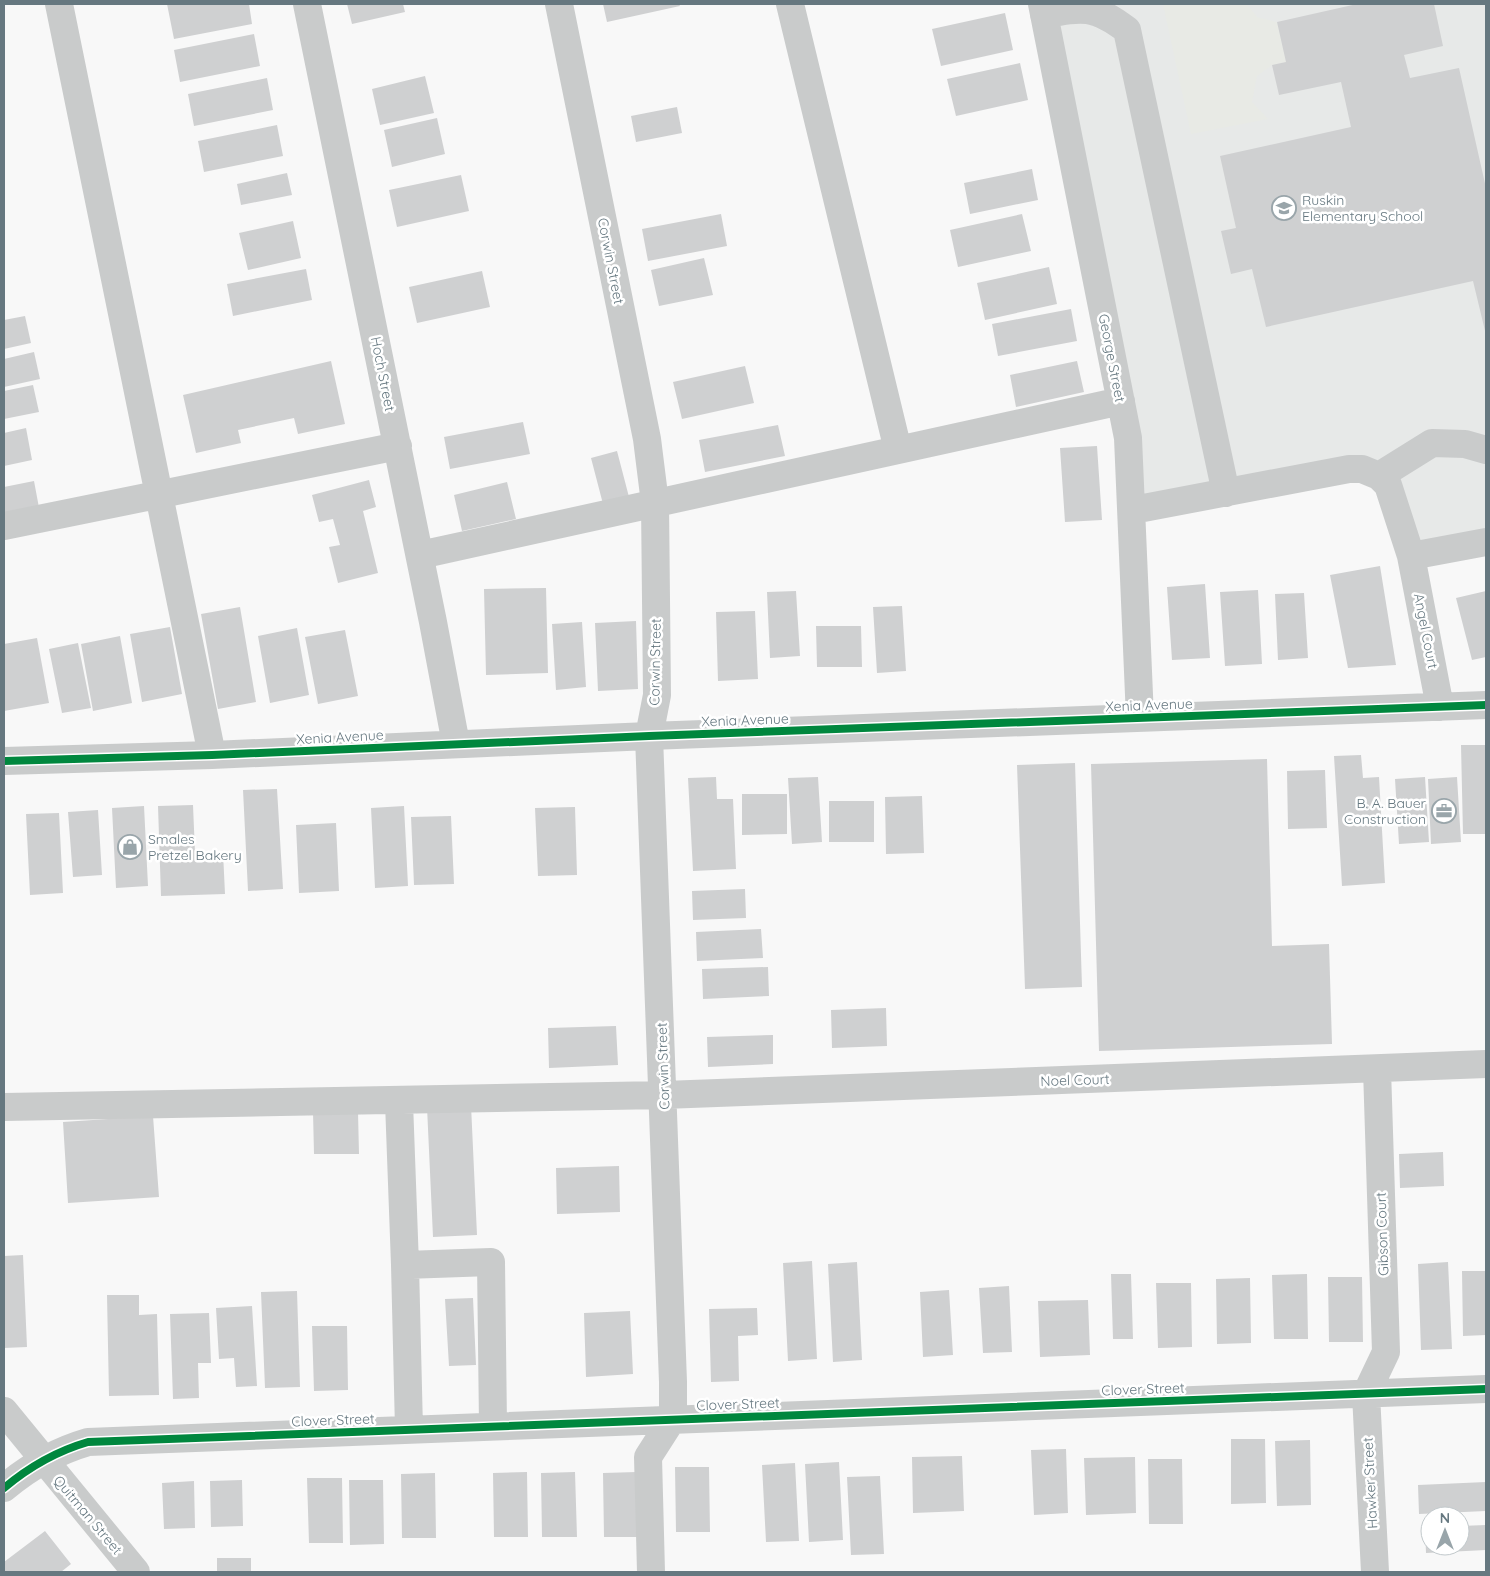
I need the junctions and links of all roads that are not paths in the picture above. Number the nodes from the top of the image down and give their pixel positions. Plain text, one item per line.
1 (59, 4) edge
2 (307, 4) edge
3 (559, 4) edge
4 (790, 4) edge
5 (1043, 9) edge
6 (1121, 401) junction
7 (398, 446) junction
8 (898, 450) junction
9 (1486, 450) edge
10 (1379, 476) junction
11 (1226, 492) junction
12 (159, 495) junction
13 (655, 503) junction
14 (1133, 510) junction
15 (4, 526) edge
16 (1486, 542) edge
17 (420, 555) junction
18 (1411, 556) junction
19 (1486, 706) edge
20 (1440, 707) junction
21 (1140, 718) junction
22 (649, 736) junction
23 (456, 744) junction
24 (212, 755) junction
25 (4, 761) edge
26 (1486, 1064) edge
27 (1377, 1069) junction
28 (664, 1095) junction
29 (399, 1102) junction
30 (4, 1107) edge
31 (405, 1264) junction
32 (1486, 1389) edge
33 (1366, 1394) junction
34 (4, 1411) edge
35 (673, 1418) junction
36 (493, 1425) junction
37 (409, 1429) junction
38 (44, 1461) junction
39 (4, 1488) edge
40 (136, 1572) edge
41 (651, 1572) edge
42 (1375, 1572) edge

1 - 12 street
2 - 7 street, Hoch Street
3 - 13 street, Corwin Street
4 - 8 street
5 - 6 street, George Street
5 - 11 street
6 - 8 street
6 - 14 street, George Street
7 - 12 street
7 - 17 street, Hoch Street
8 - 13 street
9 - 10 street
10 - 11 street
10 - 18 street, Angel Court
11 - 14 street
12 - 15 street
12 - 24 street
13 - 17 street
13 - 22 street, Corwin Street
14 - 21 street, George Street
16 - 18 street
17 - 23 street, Hoch Street
18 - 20 street, Angel Court
19 - 20 street, Xenia Avenue
20 - 21 street, Xenia Avenue
21 - 22 street, Xenia Avenue
22 - 23 street, Xenia Avenue
22 - 28 street, Corwin Street
23 - 24 street, Xenia Avenue
24 - 25 street, Xenia Avenue
26 - 27 street, Noel Court
27 - 28 street, Noel Court
27 - 33 street, Gibson Court
28 - 29 street, Noel Court
28 - 35 street, Corwin Street
29 - 30 street, Noel Court
29 - 31 street
31 - 36 street
31 - 37 street
32 - 33 street, Clover Street
33 - 35 street, Clover Street
33 - 42 street, Hawker Street
34 - 38 street, Quitman Street
35 - 36 street, Clover Street
35 - 41 street
36 - 37 street, Clover Street
37 - 38 street, Clover Street
38 - 39 street, Clover Street
38 - 40 street, Quitman Street

